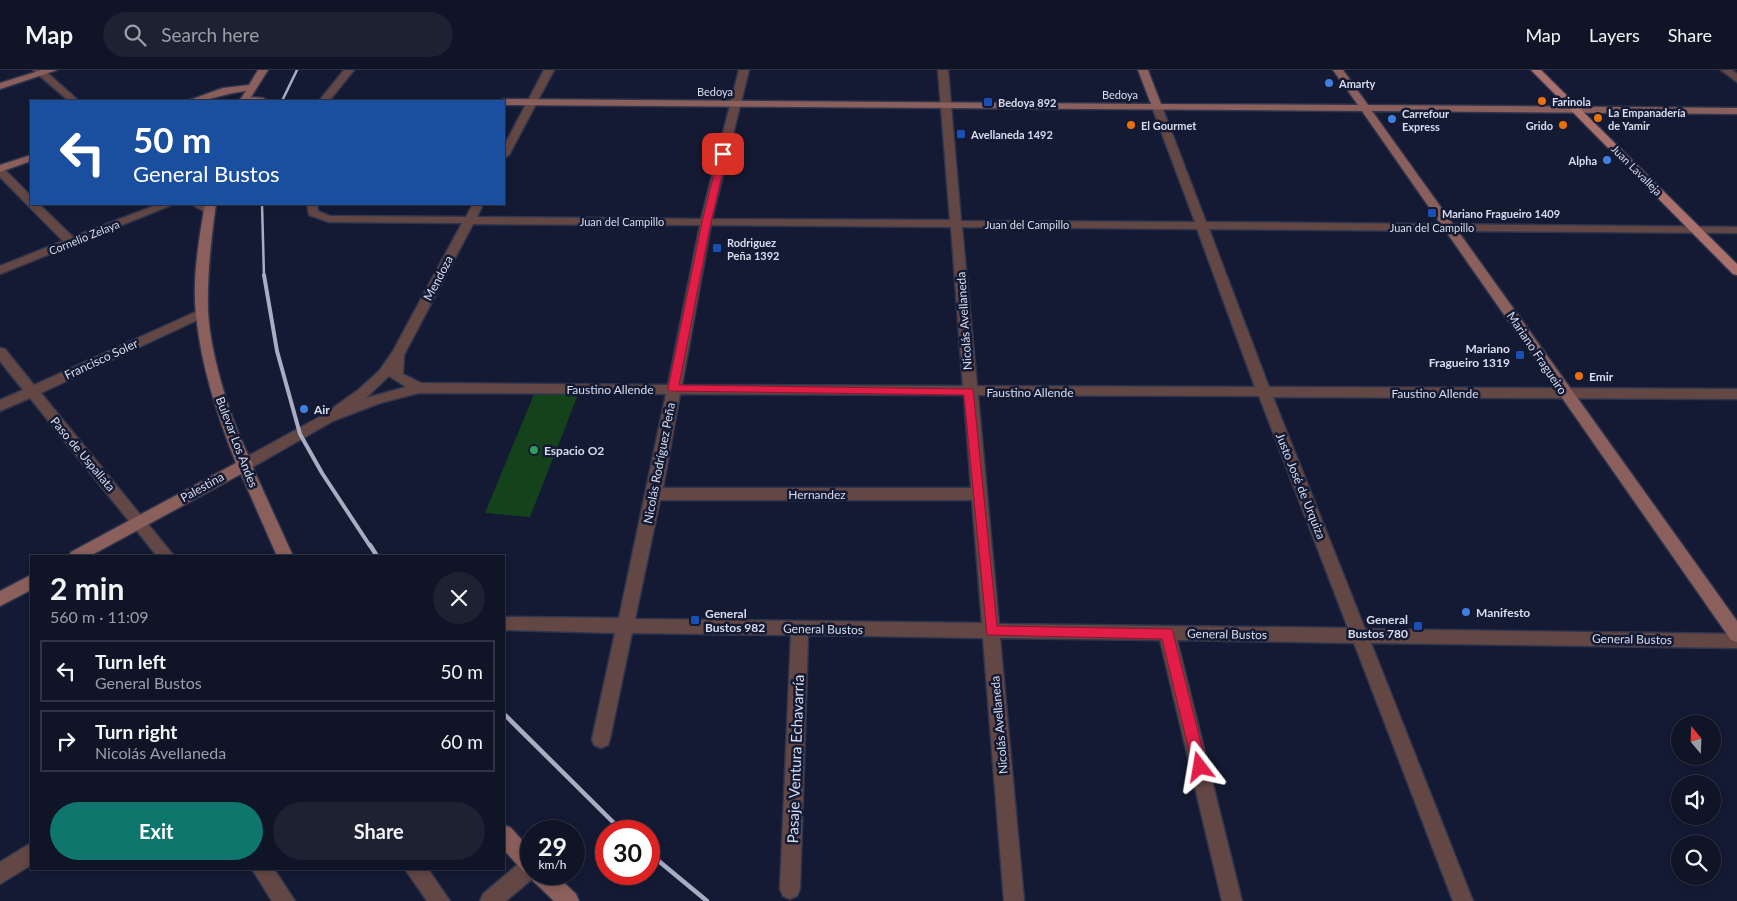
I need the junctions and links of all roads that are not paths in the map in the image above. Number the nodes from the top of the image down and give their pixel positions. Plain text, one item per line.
1 (52, 70) edge
2 (263, 70) edge
3 (349, 70) edge
4 (549, 70) edge
5 (744, 70) edge
6 (943, 70) edge
7 (1143, 70) edge
8 (1338, 70) edge
9 (1536, 70) edge
10 (1726, 70) edge
11 (40, 72) edge
12 (1737, 79) edge
13 (0, 86) edge
14 (253, 87) junction
15 (73, 100) edge
16 (195, 100) edge
17 (245, 100) edge
18 (325, 100) edge
19 (505, 102) edge
20 (532, 102) junction
21 (735, 104) junction
22 (946, 105) junction
23 (1157, 107) junction
24 (1366, 108) junction
25 (1576, 110) junction
26 (1737, 111) edge
27 (505, 153) edge
28 (30, 158) edge
29 (0, 170) edge
30 (30, 201) edge
31 (34, 205) edge
32 (165, 205) edge
33 (312, 205) edge
34 (477, 205) edge
35 (205, 206) edge
36 (469, 220) junction
37 (706, 222) junction
38 (957, 224) junction
39 (1203, 226) junction
40 (1452, 228) junction
41 (1696, 230) junction
42 (1737, 230) edge
43 (71, 242) junction
44 (0, 270) edge
45 (1737, 270) edge
46 (202, 312) junction
47 (0, 352) edge
48 (399, 352) junction
49 (419, 388) junction
50 (674, 389) junction
51 (31, 392) junction
52 (969, 392) junction
53 (1264, 392) junction
54 (1565, 393) junction
55 (1737, 394) edge
56 (0, 406) edge
57 (328, 418) junction
58 (246, 464) junction
59 (654, 494) junction
60 (980, 494) junction
61 (139, 522) junction
62 (79, 555) edge
63 (165, 555) edge
64 (285, 555) edge
65 (30, 583) edge
66 (0, 599) edge
67 (508, 624) dead end
68 (624, 627) junction
69 (800, 628) junction
70 (991, 631) junction
71 (1167, 633) junction
72 (1737, 635) edge
73 (1361, 636) junction
74 (1737, 641) edge
75 (601, 739) dead end
76 (505, 836) edge
77 (520, 853) edge
78 (30, 854) edge
79 (263, 870) edge
80 (416, 870) edge
81 (0, 874) edge
82 (520, 875) edge
83 (552, 885) edge
84 (790, 889) dead end
85 (286, 901) edge
86 (440, 901) edge
87 (490, 901) edge
88 (569, 901) edge
89 (1014, 901) edge
90 (1232, 901) edge
91 (1463, 901) edge

1 - 11 main road
2 - 14 main road
3 - 18 street
4 - 20 street
5 - 21 street, Nicolás Rodríguez Peña
6 - 22 street, Nicolás Avellaneda
7 - 23 main road, Justo José de Urquiza
8 - 24 main road, Mariano Fragueiro
9 - 25 main road, Juan Lavalleja
10 - 12 street
11 - 13 main road
11 - 15 street
14 - 16 main road
14 - 17 main road
19 - 20 main road, Bedoya
20 - 21 main road, Bedoya
20 - 27 street
21 - 22 main road, Bedoya
21 - 37 street, Nicolás Rodríguez Peña
22 - 23 main road, Bedoya
22 - 38 street, Nicolás Avellaneda
23 - 24 main road, Bedoya
23 - 39 street, Justo José de Urquiza
24 - 25 main road, Bedoya
24 - 40 main road, Mariano Fragueiro
25 - 26 main road, Bedoya
25 - 41 main road, Juan Lavalleja
28 - 29 main road
29 - 30 street
31 - 43 street
32 - 43 street, Cornelio Zelaya
33 - 36 street, Juan del Campillo
34 - 36 street, Mendoza
35 - 46 main road, Bulevar Los Andes
36 - 37 street, Juan del Campillo
36 - 48 street, Mendoza
37 - 38 street, Juan del Campillo
37 - 50 street, Nicolás Rodríguez Peña
38 - 39 street, Juan del Campillo
38 - 52 street, Nicolás Avellaneda
39 - 40 street, Juan del Campillo
39 - 53 street, Justo José de Urquiza
40 - 41 street, Juan del Campillo
40 - 54 main road, Mariano Fragueiro
41 - 42 street, Juan del Campillo
41 - 45 main road, Juan Lavalleja
43 - 44 street, Cornelio Zelaya
46 - 51 street, Francisco Soler
46 - 58 main road, Bulevar Los Andes
47 - 51 street, Paso de Uspallata
48 - 49 street, Mendoza
48 - 57 street, Mendoza
49 - 50 street, Faustino Allende
49 - 57 street, Faustino Allende
50 - 52 street, Faustino Allende
50 - 59 street, Nicolás Rodríguez Peña
51 - 56 street, Francisco Soler
51 - 61 street, Paso de Uspallata
52 - 53 street, Faustino Allende
52 - 60 street, Nicolás Avellaneda
53 - 54 street, Faustino Allende
53 - 73 street, Justo José de Urquiza
54 - 55 street, Faustino Allende
54 - 72 main road, Mariano Fragueiro
57 - 58 street, Palestina
58 - 61 main road, Palestina
58 - 64 main road, Bulevar Los Andes
59 - 60 street, Hernandez
59 - 68 street, Nicolás Rodríguez Peña
60 - 70 street, Nicolás Avellaneda
61 - 62 main road, Palestina
61 - 63 street, Paso de Uspallata
65 - 66 main road
67 - 68 street, General Bustos
68 - 69 street, General Bustos
68 - 75 street, Nicolás Rodríguez Peña
69 - 70 street, General Bustos
69 - 84 street, Pasaje Ventura Echavarría
70 - 71 street, General Bustos
70 - 89 street, Nicolás Avellaneda
71 - 73 street, General Bustos
71 - 90 street
73 - 74 street, General Bustos
73 - 91 street, Justo José de Urquiza
76 - 77 main road
78 - 81 street
79 - 85 street
80 - 86 street
82 - 87 street
83 - 88 main road

